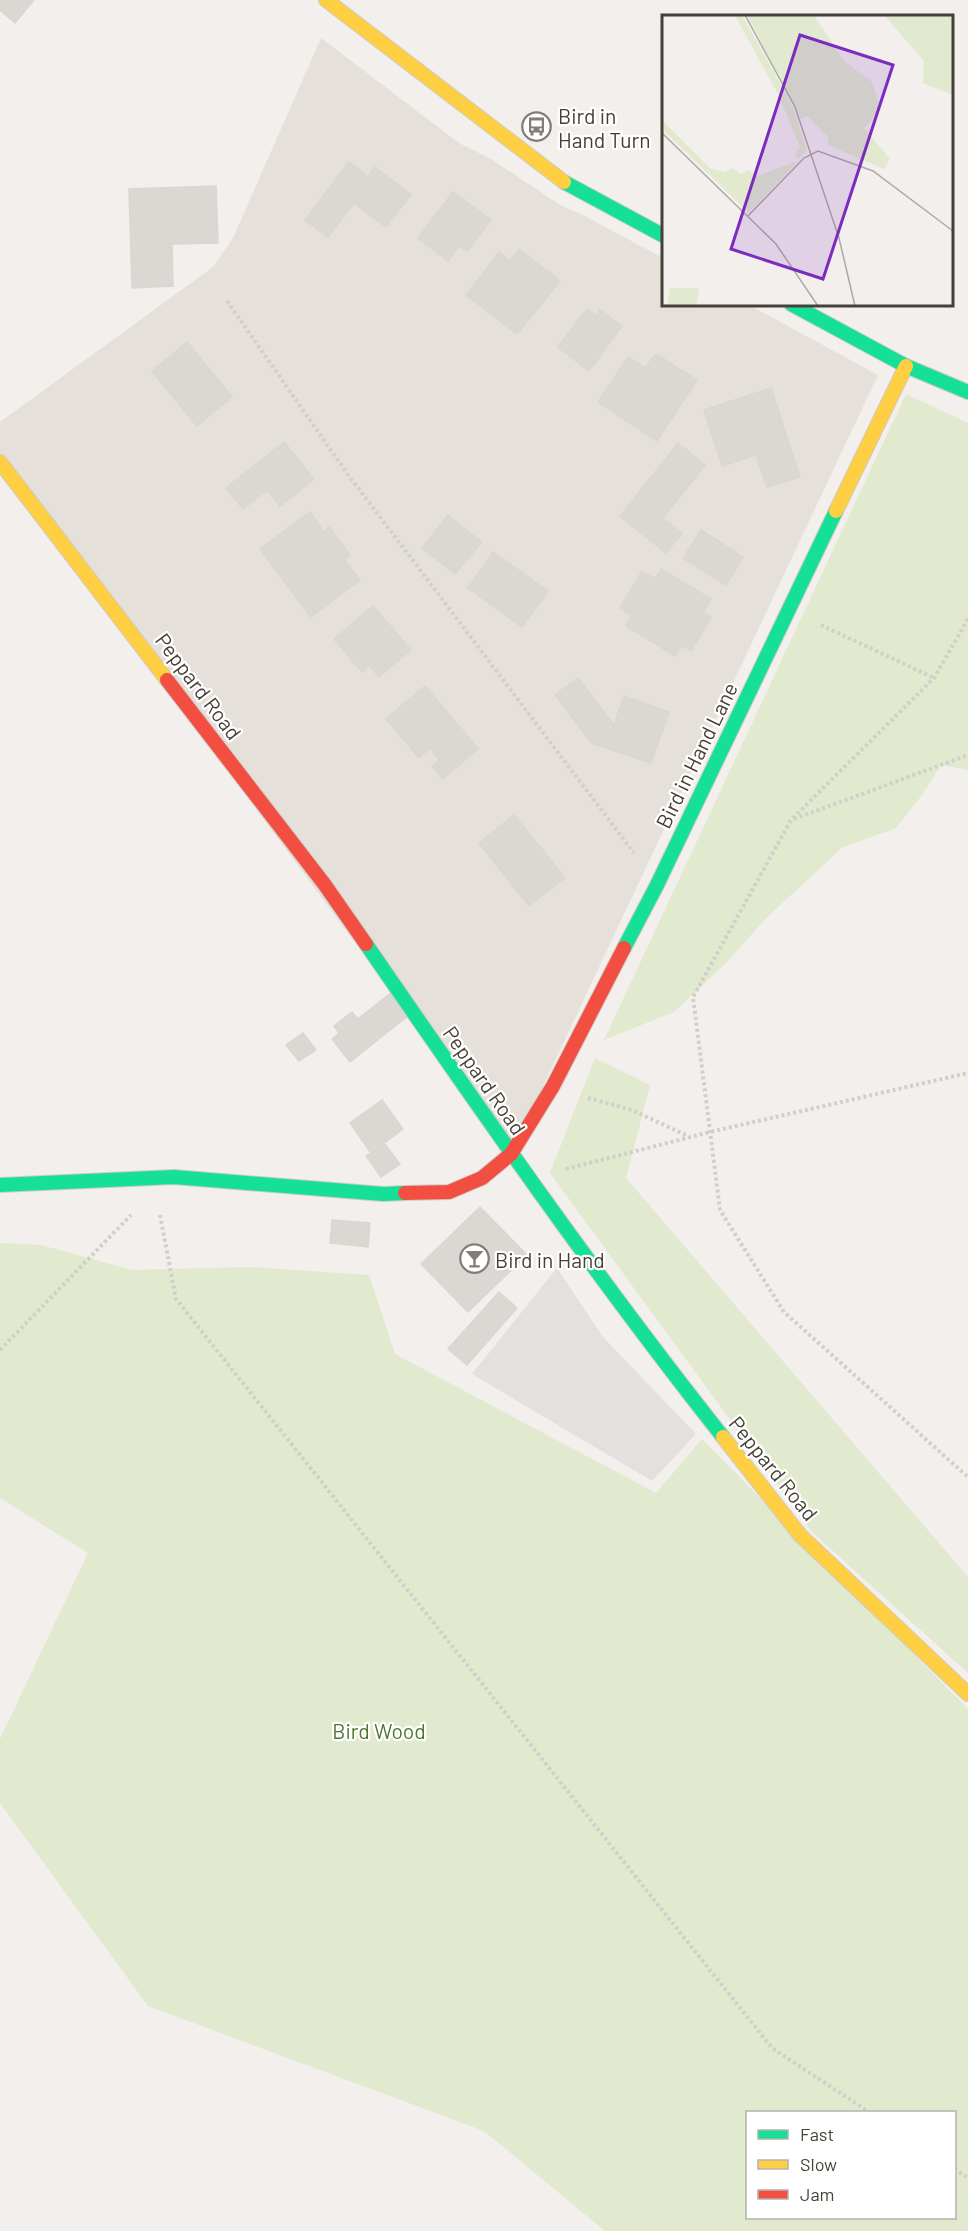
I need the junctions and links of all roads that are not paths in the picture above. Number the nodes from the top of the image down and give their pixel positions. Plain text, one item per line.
1 (326, 0) edge
2 (662, 235) edge
3 (795, 306) edge
4 (906, 366) junction
5 (968, 392) edge
6 (0, 462) edge
7 (511, 1154) junction
8 (0, 1185) edge
9 (968, 1694) edge

1 - 2 street
3 - 4 street
4 - 5 street
4 - 7 street, Bird in Hand Lane
6 - 7 street, Peppard Road
7 - 8 street, Bird in Hand Lane
7 - 9 street, Peppard Road

